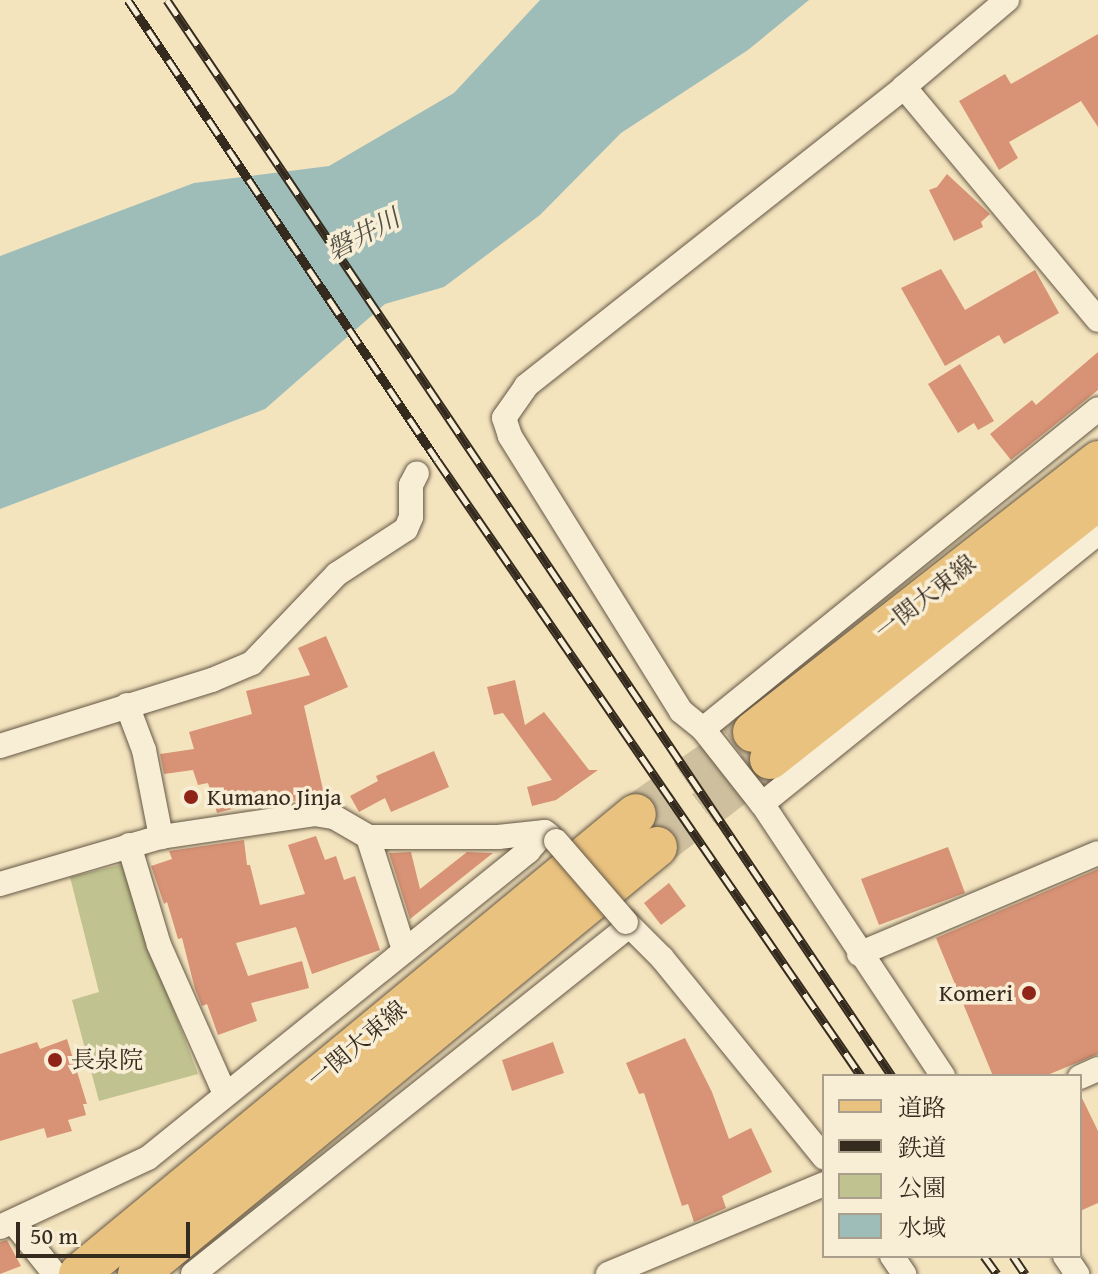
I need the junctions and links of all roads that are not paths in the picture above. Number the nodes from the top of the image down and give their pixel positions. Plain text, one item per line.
1 (1007, 0) edge
2 (904, 87) junction
3 (1098, 320) edge
4 (1098, 409) edge
5 (1098, 461) edge
6 (417, 473) dead end
7 (1098, 500) edge
8 (1098, 533) edge
9 (127, 705) junction
10 (703, 729) junction
11 (0, 746) edge
12 (762, 804) junction
13 (551, 836) junction
14 (161, 837) junction
15 (368, 837) junction
16 (129, 845) junction
17 (1098, 853) edge
18 (0, 884) edge
19 (628, 924) junction
20 (404, 950) junction
21 (859, 954) junction
22 (942, 1074) edge
23 (225, 1094) junction
24 (822, 1155) edge
25 (822, 1185) edge
26 (7, 1225) edge
27 (55, 1274) edge
28 (79, 1274) edge
29 (138, 1274) edge
30 (193, 1274) edge
31 (608, 1274) edge

1 - 2 street
2 - 3 street
2 - 10 street
4 - 10 street
5 - 7 main road, 一関大東線
6 - 9 street
8 - 12 street
9 - 11 street
9 - 14 street
10 - 12 street
12 - 21 street
13 - 15 street
13 - 19 street, bridge
13 - 20 street
14 - 15 street
14 - 16 street
15 - 20 street
16 - 18 street
16 - 23 street
17 - 21 street
19 - 24 street
19 - 30 street
20 - 23 street
21 - 22 street
23 - 26 street
25 - 31 street
26 - 27 street
28 - 29 main road, 一関大東線

